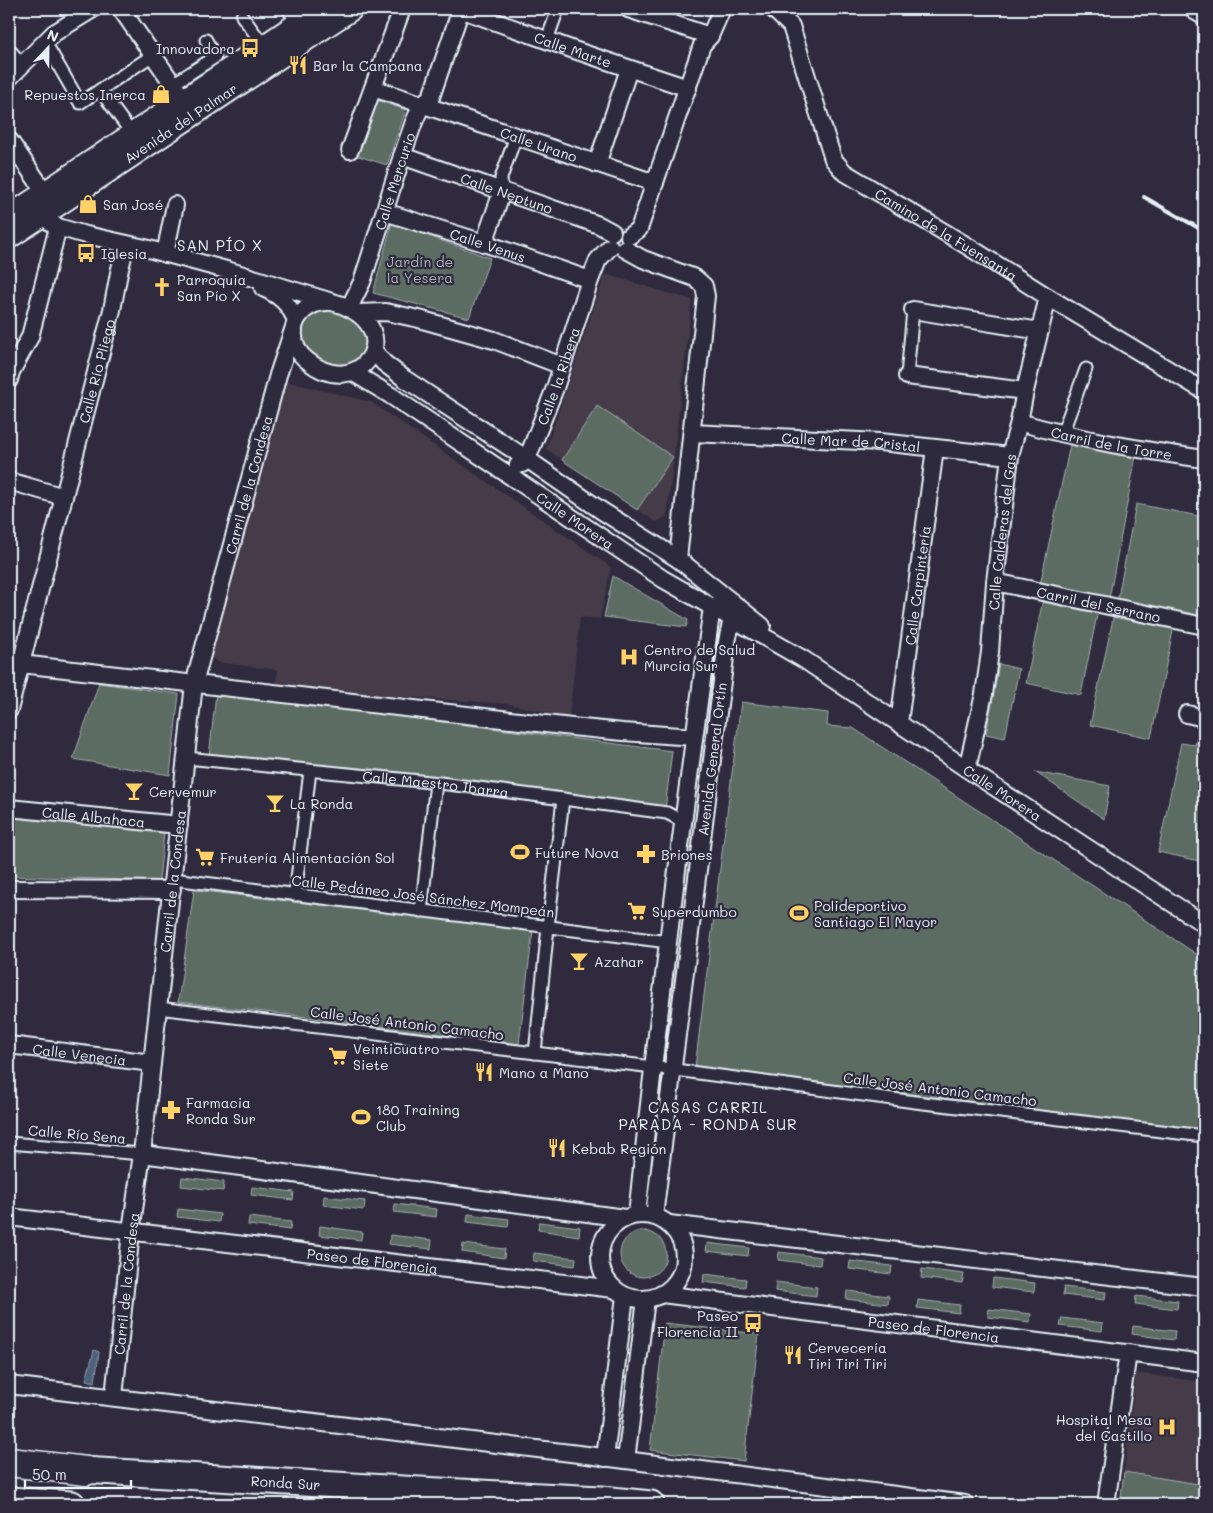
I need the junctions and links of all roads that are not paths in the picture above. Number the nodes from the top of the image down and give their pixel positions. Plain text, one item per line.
1 (93, 9) edge
2 (121, 9) edge
3 (320, 9) edge
4 (351, 9) edge
5 (402, 9) edge
6 (460, 9) edge
7 (558, 9) edge
8 (628, 9) edge
9 (722, 9) edge
10 (773, 9) edge
11 (1197, 9) edge
12 (1204, 13) edge
13 (242, 16) dead end
14 (710, 36) junction
15 (259, 39) dead end
16 (206, 40) dead end
17 (547, 40) junction
18 (45, 42) junction
19 (9, 53) edge
20 (153, 55) junction
21 (629, 69) junction
22 (14, 72) edge
23 (373, 88) junction
24 (688, 88) junction
25 (100, 90) junction
26 (178, 92) junction
27 (422, 104) junction
28 (127, 127) dead end
29 (516, 136) junction
30 (9, 140) edge
31 (350, 150) dead end
32 (402, 156) junction
33 (597, 164) junction
34 (655, 183) junction
35 (502, 192) junction
36 (175, 205) dead end
37 (48, 212) junction
38 (385, 212) junction
39 (9, 216) edge
40 (9, 237) edge
41 (619, 241) junction
42 (484, 243) junction
43 (126, 244) junction
44 (165, 254) junction
45 (230, 271) junction
46 (590, 280) junction
47 (1048, 297) junction
48 (328, 302) junction
49 (912, 310) joint
50 (353, 311) junction
51 (295, 324) junction
52 (1040, 331) junction
53 (373, 350) junction
54 (562, 366) junction
55 (315, 367) junction
56 (1086, 369) dead end
57 (352, 372) junction
58 (278, 375) junction
59 (907, 376) joint
60 (9, 380) edge
61 (1025, 391) junction
62 (1204, 391) edge
63 (1019, 422) junction
64 (692, 433) junction
65 (1062, 434) junction
66 (935, 448) junction
67 (480, 455) junction
68 (1010, 456) junction
69 (1204, 458) edge
70 (527, 460) junction
71 (9, 481) edge
72 (64, 497) junction
73 (678, 559) junction
74 (995, 582) junction
75 (712, 607) junction
76 (732, 610) junction
77 (1204, 626) edge
78 (15, 662) edge
79 (194, 684) junction
80 (9, 710) edge
81 (1187, 714) dead end
82 (1204, 718) edge
83 (899, 723) junction
84 (694, 737) junction
85 (186, 758) junction
86 (966, 768) junction
87 (310, 771) junction
88 (436, 783) junction
89 (563, 799) junction
90 (9, 808) edge
91 (684, 822) junction
92 (179, 825) junction
93 (173, 885) junction
94 (9, 889) edge
95 (295, 895) junction
96 (421, 911) junction
97 (1204, 924) edge
98 (548, 927) junction
99 (668, 942) junction
100 (158, 1008) junction
101 (9, 1044) edge
102 (536, 1053) junction
103 (152, 1063) junction
104 (653, 1067) junction
105 (672, 1070) junction
106 (1204, 1136) edge
107 (9, 1143) edge
108 (142, 1154) junction
109 (631, 1216) junction
110 (654, 1216) junction
111 (9, 1217) edge
112 (669, 1224) junction
113 (130, 1231) junction
114 (1204, 1287) edge
115 (620, 1292) junction
116 (662, 1294) junction
117 (646, 1299) junction
118 (1128, 1353) junction
119 (1204, 1363) edge
120 (9, 1385) edge
121 (114, 1397) junction
122 (605, 1458) junction
123 (626, 1460) junction
124 (9, 1462) edge
125 (9, 1466) edge
126 (86, 1471) junction
127 (9, 1500) edge
128 (72, 1504) edge
129 (651, 1504) edge
130 (965, 1504) edge
131 (1106, 1504) edge

1 - 18 street
2 - 20 street
3 - 26 main road, Avenida del Palmar
4 - 37 main road, Avenida del Palmar
5 - 23 street
6 - 17 street, Calle Marte
6 - 27 street, Calle Mercurio
7 - 17 street
8 - 14 street
9 - 14 street, Calle la Ribera
10 - 47 street, Camino de la Fuensanta
11 - 12 main road
13 - 15 street
14 - 24 street, Calle la Ribera
16 - 26 street
17 - 21 street, Calle Marte
18 - 22 street
18 - 25 street
19 - 22 street
20 - 25 street
20 - 26 street
21 - 24 street, Calle Marte
21 - 33 street
23 - 27 street
23 - 31 street
24 - 34 street, Calle la Ribera
25 - 28 street
26 - 37 main road, Avenida del Palmar
27 - 29 street, Calle Urano
27 - 32 street, Calle Mercurio
29 - 33 street, Calle Urano
29 - 35 street
30 - 37 street
32 - 35 street, Calle Neptuno
32 - 38 street, Calle Mercurio
33 - 34 street, Calle Urano
34 - 41 street, Calle la Ribera
35 - 41 street, Calle Neptuno
35 - 42 street
36 - 44 street
37 - 39 main road, Avenida del Palmar
37 - 40 main road, Avenida del Palmar
37 - 43 street
37 - 60 street
38 - 42 street, Calle Venus
38 - 50 street, Calle Mercurio
41 - 46 street, Calle la Ribera
41 - 64 street, Calle Neptuno
42 - 46 street, Calle Venus
43 - 44 street
43 - 72 street, Calle Río Pliego
44 - 45 street
45 - 48 street
45 - 51 street
46 - 54 street, Calle la Ribera
47 - 52 street, Calle Calderas del Gas
47 - 62 street, Camino de la Fuensanta
48 - 50 street
48 - 51 street, Carril de la Condesa
49 - 52 street
49 - 59 street
50 - 53 street
50 - 54 street
51 - 55 street
51 - 58 street, Carril de la Condesa
52 - 61 street, Calle Calderas del Gas
53 - 57 street
53 - 70 street, Calle Morera
54 - 70 street, Calle la Ribera
55 - 57 street
55 - 58 street
56 - 65 street
57 - 67 street, Calle Morera
58 - 79 street, Carril de la Condesa
59 - 61 street
61 - 63 street, Calle Calderas del Gas
63 - 65 street, Carril de la Torre
63 - 68 street, Calle Calderas del Gas
64 - 66 street, Calle Mar de Cristal
64 - 73 street
65 - 69 street, Carril de la Torre
66 - 68 street, Calle Mar de Cristal
66 - 83 street, Calle Carpintería
67 - 70 street
67 - 75 street, Calle Morera
68 - 74 street, Calle Calderas del Gas
70 - 73 street, Calle Morera
71 - 72 street
72 - 78 street, Calle Río Pliego
73 - 76 street, Calle Morera
74 - 77 street, Carril del Serrano
74 - 86 street, Calle Calderas del Gas
75 - 76 street
75 - 84 street, Avenida General Ortín
76 - 83 street, Calle Morera
76 - 105 street, Avenida General Ortín
78 - 79 street
78 - 80 street, Calle Río Pliego
79 - 84 street
79 - 85 street, Carril de la Condesa
81 - 82 street
83 - 86 street, Calle Morera
84 - 91 street, Avenida General Ortín
85 - 87 street, Calle Maestro Ibarra
85 - 92 street, Carril de la Condesa
86 - 97 street, Calle Morera
87 - 88 street, Calle Maestro Ibarra
87 - 95 street
88 - 89 street, Calle Maestro Ibarra
88 - 96 street
89 - 91 street, Calle Maestro Ibarra
89 - 98 street
90 - 92 street, Calle Albahaca
91 - 99 street, Avenida General Ortín
92 - 93 street, Carril de la Condesa
93 - 94 street
93 - 95 street, Calle Pedáneo José Sánchez Mompeán
93 - 100 street, Carril de la Condesa
95 - 96 street, Calle Pedáneo José Sánchez Mompeán
96 - 98 street, Calle Pedáneo José Sánchez Mompeán
98 - 99 street, Calle Pedáneo José Sánchez Mompeán
98 - 102 street
99 - 104 street, Avenida General Ortín
100 - 102 street, Calle José Antonio Camacho
100 - 103 street, Carril de la Condesa
101 - 103 street, Calle Venecia
102 - 104 street, Calle José Antonio Camacho
103 - 108 street, Carril de la Condesa
104 - 105 street, Calle José Antonio Camacho
104 - 109 street, Avenida General Ortín
105 - 106 street, Calle José Antonio Camacho
105 - 110 street, Avenida General Ortín
107 - 108 street, Calle Río Sena
108 - 109 street
108 - 113 street, Carril de la Condesa
109 - 110 street
109 - 115 street
110 - 112 street
111 - 113 street, Paseo de Florencia
112 - 114 street
112 - 116 street
113 - 115 street, Paseo de Florencia
113 - 121 street, Carril de la Condesa
115 - 117 street
115 - 122 street
116 - 117 street
116 - 118 street, Paseo de Florencia
117 - 123 street
118 - 119 street, Paseo de Florencia
118 - 131 street
120 - 121 street
121 - 122 street
122 - 123 street
123 - 130 street
124 - 126 highway
125 - 126 main road, Ronda Sur
126 - 129 main road, Ronda Sur
127 - 128 main road

